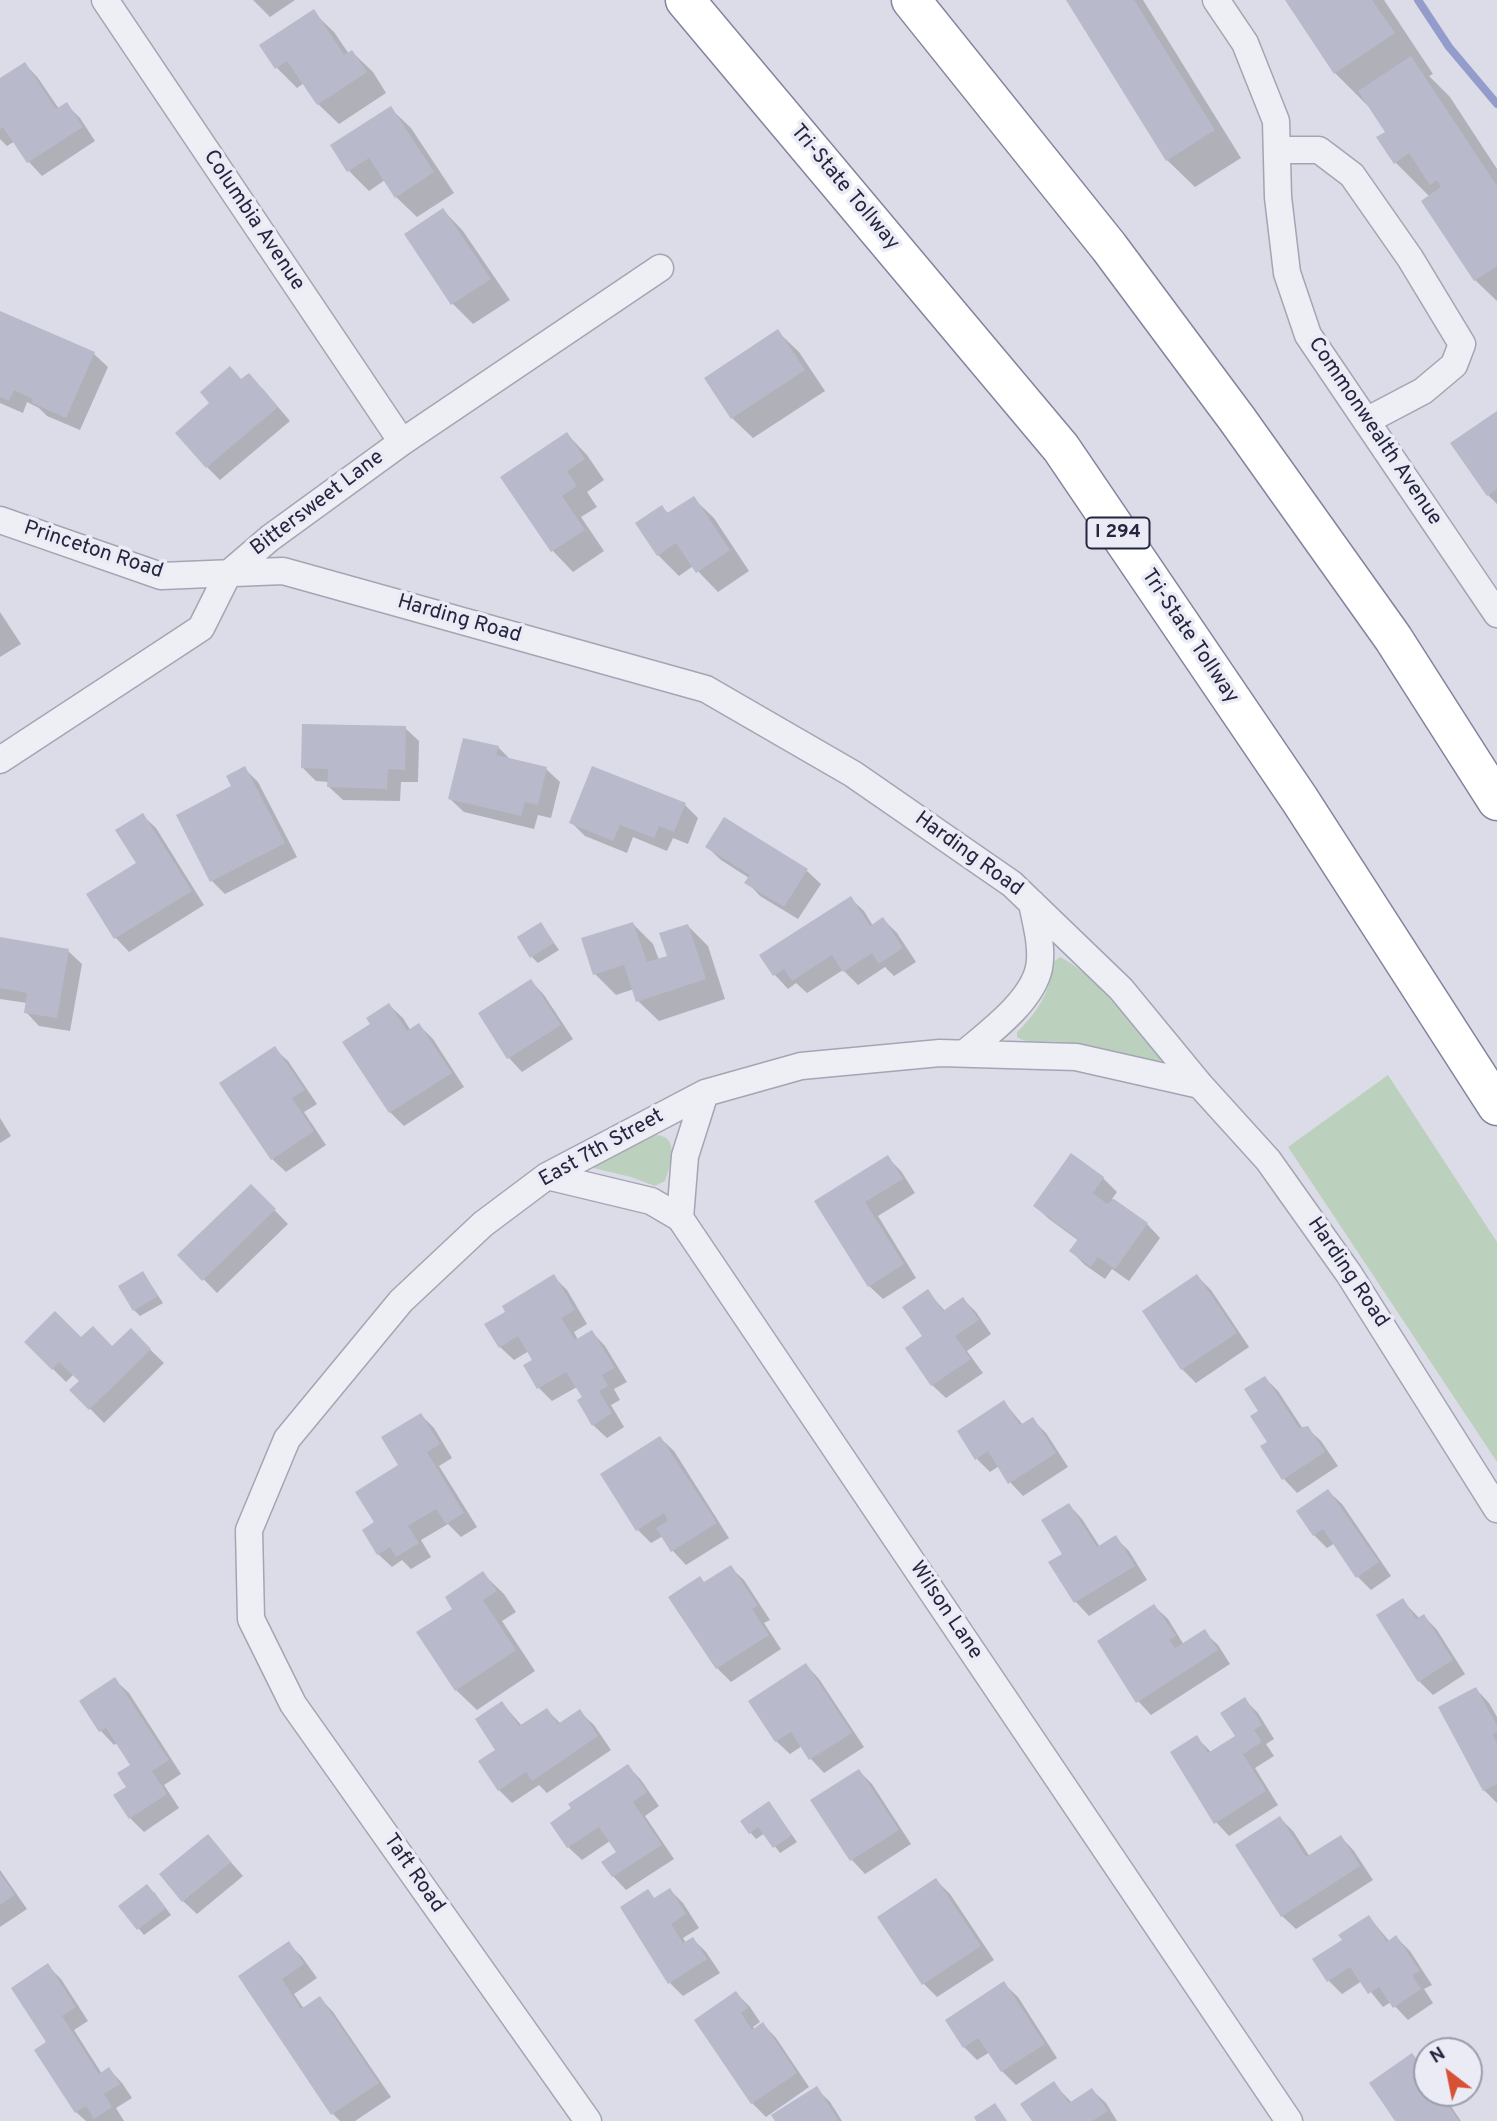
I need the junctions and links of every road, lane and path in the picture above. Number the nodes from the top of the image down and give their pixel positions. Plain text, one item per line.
1 (105, 0) edge
2 (685, 0) edge
3 (911, 0) edge
4 (1216, 0) edge
5 (1277, 150) junction
6 (660, 268) dead end
7 (1366, 421) junction
8 (402, 442) junction
9 (0, 520) edge
10 (228, 574) junction
11 (1497, 614) edge
12 (0, 760) edge
13 (1497, 801) edge
14 (1032, 903) junction
15 (965, 1053) junction
16 (1200, 1085) junction
17 (705, 1093) junction
18 (1497, 1106) edge
19 (547, 1176) junction
20 (680, 1218) junction
21 (1497, 1509) edge
22 (251, 1619) joint
23 (588, 2121) edge
24 (1289, 2121) edge

1 - 8 street, Columbia Avenue
2 - 18 highway, Tri-State Tollway / I 294
3 - 13 highway
4 - 5 street, Commonwealth Avenue
5 - 7 street, Commonwealth Avenue
5 - 7 street
6 - 8 street, Bittersweet Lane
7 - 11 street, Commonwealth Avenue
8 - 10 street, Bittersweet Lane
9 - 10 street, Princeton Road
10 - 12 street, Bittersweet Lane
10 - 14 street, Harding Road
14 - 15 street
14 - 16 street, Harding Road
15 - 16 street, East 7th Street
15 - 17 street, East 7th Street
16 - 21 street, Harding Road
17 - 19 street, East 7th Street
17 - 20 street
19 - 20 street, Wilson Lane
19 - 22 street, East 7th Street
20 - 24 street, Wilson Lane
22 - 23 street, Taft Road

